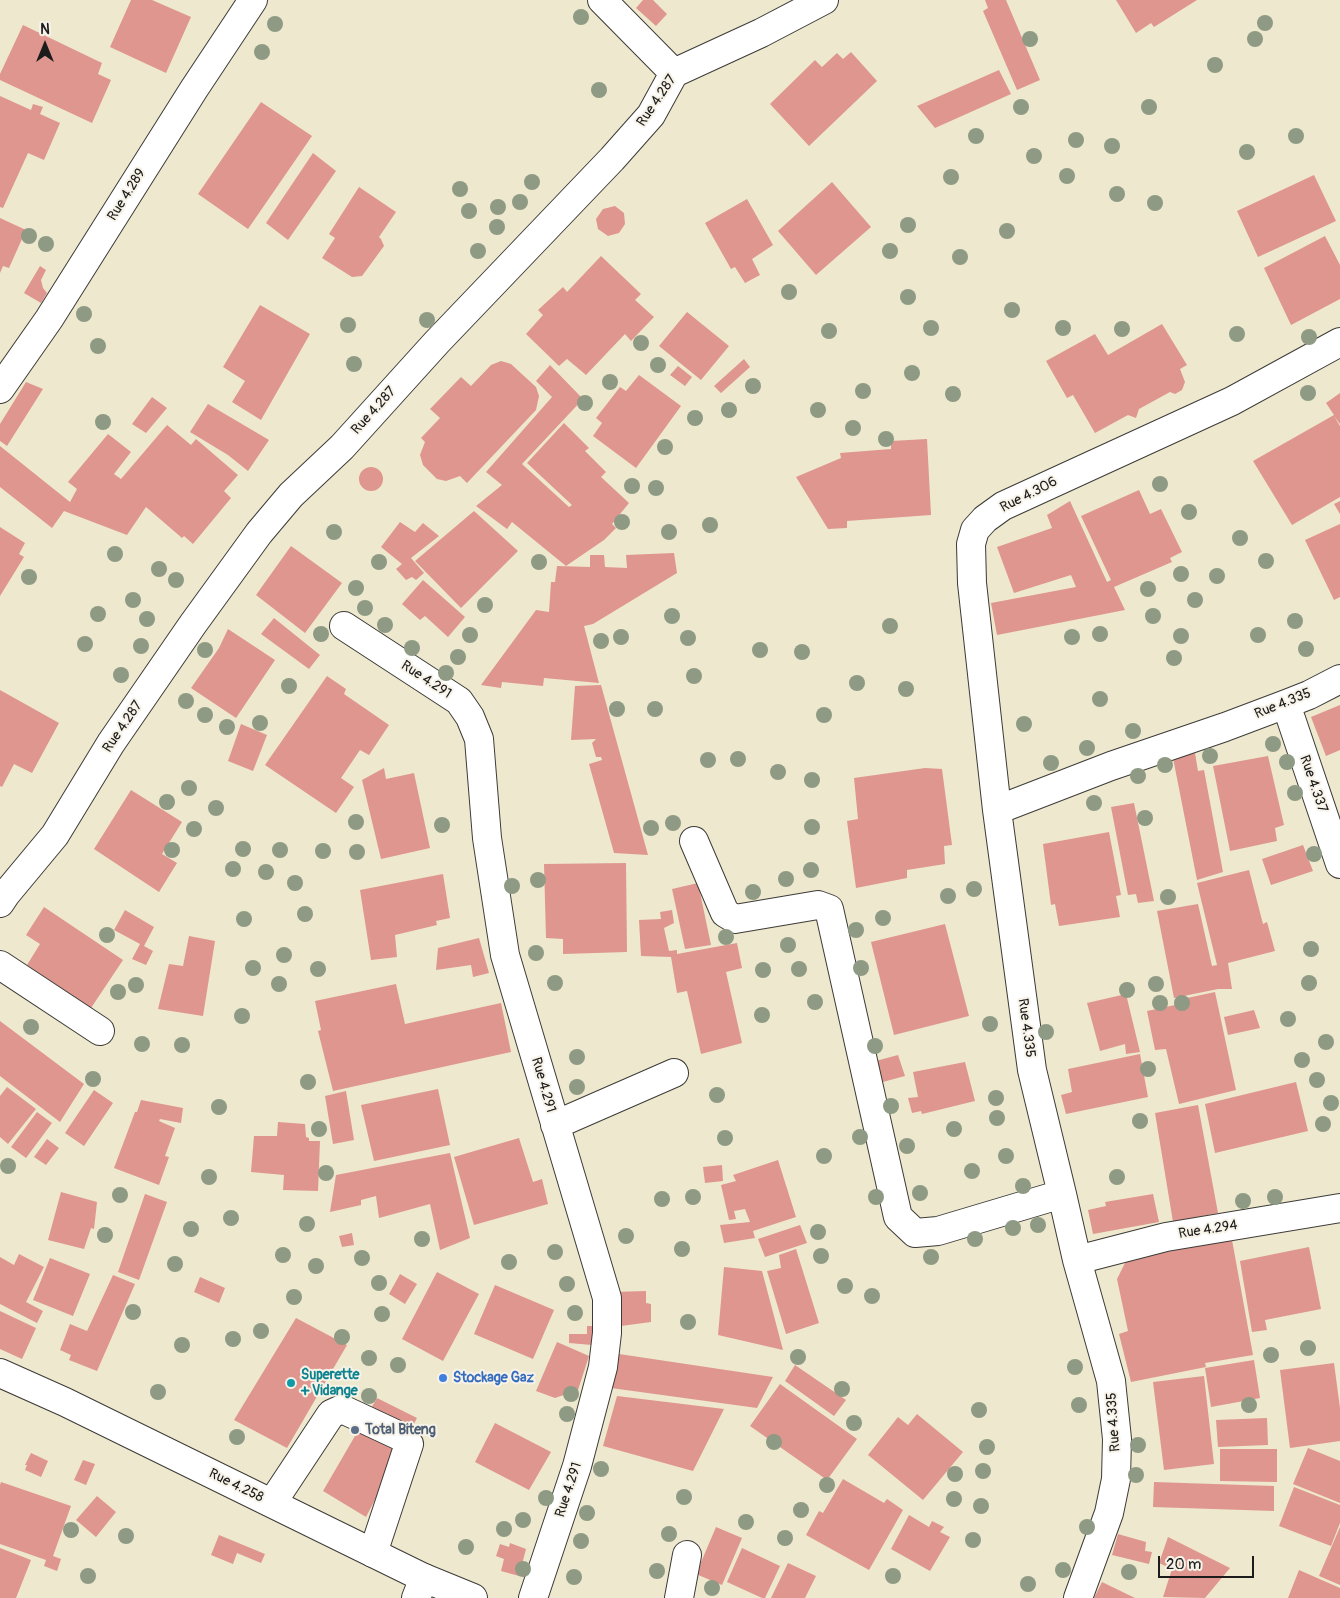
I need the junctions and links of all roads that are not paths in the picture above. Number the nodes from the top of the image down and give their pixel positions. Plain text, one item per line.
1 (253, 0) edge
2 (602, 0) edge
3 (824, 0) edge
4 (674, 73) junction
5 (1340, 342) edge
6 (0, 389) edge
7 (344, 626) dead end
8 (1340, 679) edge
9 (1286, 704) junction
10 (997, 810) junction
11 (694, 841) dead end
12 (1340, 864) edge
13 (0, 903) edge
14 (0, 966) edge
15 (100, 1031) dead end
16 (674, 1073) dead end
17 (555, 1125) junction
18 (1062, 1194) junction
19 (1340, 1208) edge
20 (1077, 1260) junction
21 (0, 1373) edge
22 (272, 1503) junction
23 (373, 1553) junction
24 (687, 1555) dead end
25 (420, 1588) edge
26 (473, 1598) edge
27 (534, 1598) edge
28 (679, 1598) edge
29 (1078, 1598) edge

1 - 6 main road, Rue 4.289
2 - 4 main road
3 - 4 main road, Rue 4.287
4 - 13 main road, Rue 4.287
5 - 10 main road, Rue 4.306
7 - 17 main road, Rue 4.291
8 - 9 main road, Rue 4.335
9 - 10 main road, Rue 4.335
9 - 12 main road, Rue 4.337
10 - 18 main road, Rue 4.335
11 - 18 main road
14 - 15 main road
16 - 17 main road
17 - 27 main road, Rue 4.291
18 - 20 main road, Rue 4.335
19 - 20 main road, Rue 4.294
20 - 29 main road, Rue 4.335
21 - 22 main road, Rue 4.258
22 - 23 main road, Rue 4.258
22 - 23 main road
23 - 25 main road, Rue 4.258
24 - 28 main road
25 - 26 main road, Rue 4.258

